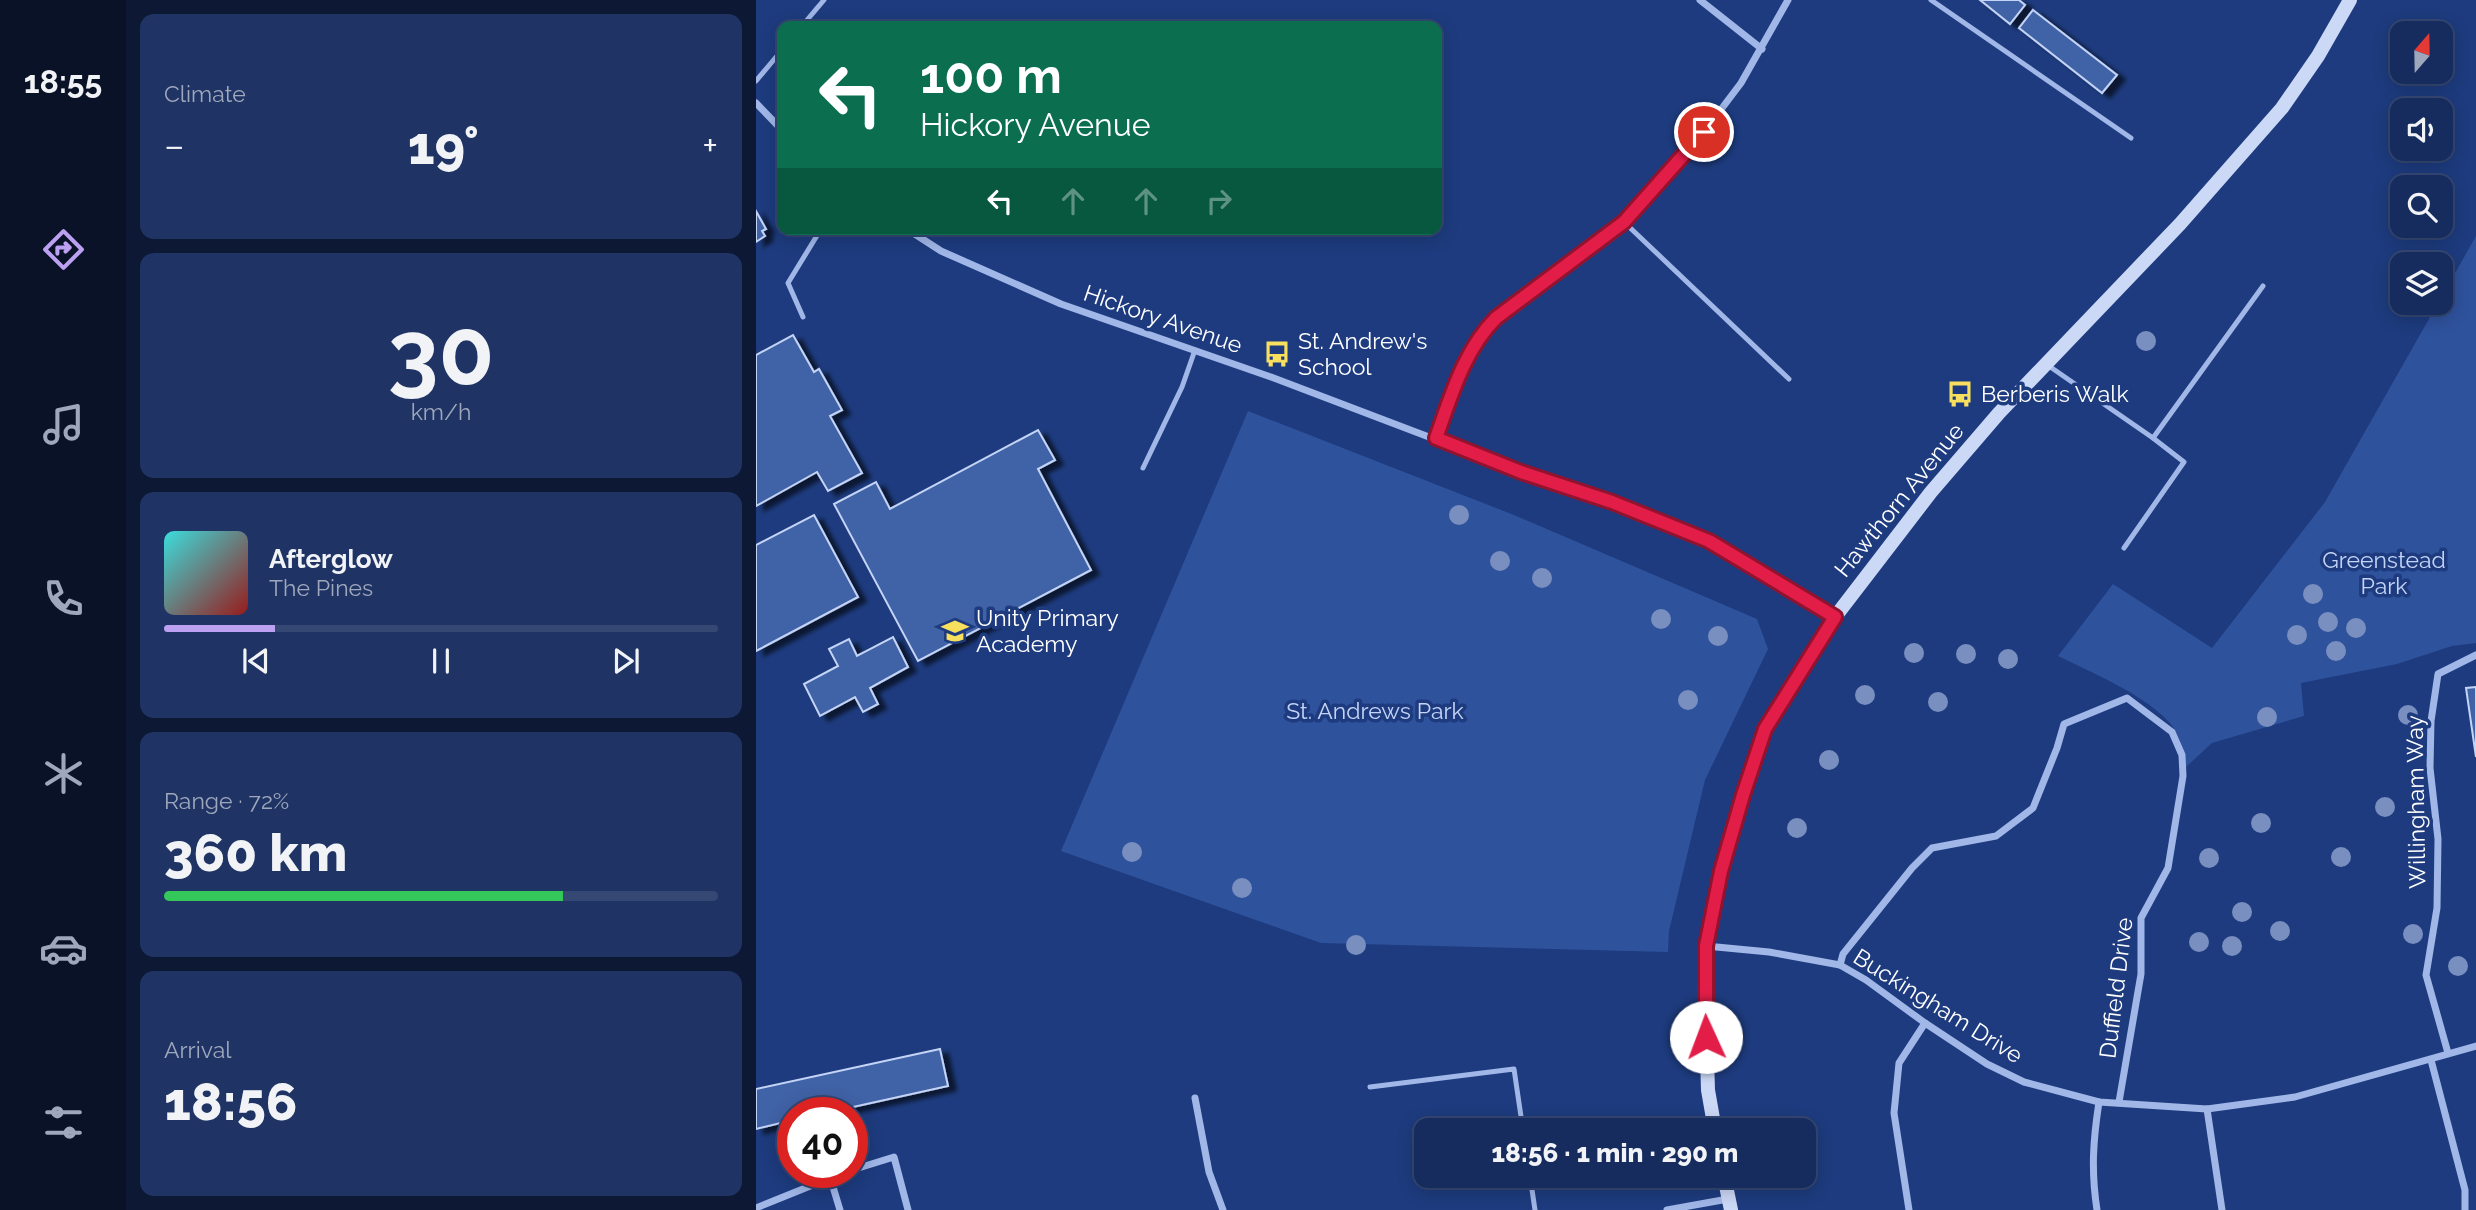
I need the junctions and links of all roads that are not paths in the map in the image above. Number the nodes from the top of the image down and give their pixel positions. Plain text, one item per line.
1 (824, 0) edge
2 (1700, 0) edge
3 (1788, 0) edge
4 (1931, 0) edge
5 (2350, 0) edge
6 (806, 21) edge
7 (1762, 49) junction
8 (777, 56) edge
9 (756, 81) edge
10 (756, 103) edge
11 (777, 125) edge
12 (2131, 138) dead end
13 (1624, 222) junction
14 (817, 235) edge
15 (917, 235) edge
16 (2263, 286) dead end
17 (803, 317) dead end
18 (1195, 350) junction
19 (2046, 364) junction
20 (1789, 379) dead end
21 (1436, 438) junction
22 (2153, 438) junction
23 (1143, 468) dead end
24 (2124, 548) dead end
25 (1835, 617) junction
26 (2476, 655) edge
27 (1706, 946) junction
28 (1840, 965) junction
29 (1925, 1023) junction
30 (2476, 1046) edge
31 (2448, 1053) junction
32 (2431, 1060) junction
33 (1370, 1087) dead end
34 (1195, 1098) dead end
35 (2099, 1102) junction
36 (2119, 1102) junction
37 (2207, 1109) junction
38 (1521, 1118) edge
39 (1713, 1118) edge
40 (868, 1165) edge
41 (804, 1188) edge
42 (833, 1188) edge
43 (1532, 1188) edge
44 (1730, 1204) edge
45 (756, 1208) edge
46 (840, 1210) edge
47 (908, 1210) edge
48 (1223, 1210) edge
49 (1535, 1210) edge
50 (1667, 1210) edge
51 (1909, 1210) edge
52 (2097, 1210) edge
53 (2222, 1210) edge
54 (2465, 1210) edge

1 - 6 lane
2 - 7 street
3 - 7 street
4 - 12 lane
5 - 19 street, Hawthorn Avenue
7 - 13 street
8 - 9 lane
10 - 11 street
13 - 20 lane
13 - 21 street
14 - 17 lane
15 - 18 street, Hickory Avenue
16 - 22 lane
18 - 21 street, Hickory Avenue
18 - 23 lane
19 - 22 lane
19 - 25 street, Hawthorn Avenue
21 - 25 street, Hickory Avenue
22 - 24 lane
25 - 27 street, Hawthorn Avenue
26 - 31 street, Willingham Way
27 - 28 street, Buckingham Drive
27 - 39 street, Hawthorn Avenue
28 - 29 street, Buckingham Drive
28 - 36 street, Duffield Drive
29 - 35 street, Buckingham Drive
29 - 51 street
30 - 31 street, Buckingham Drive
31 - 32 street, Buckingham Drive
32 - 37 street, Buckingham Drive
32 - 54 street
33 - 38 lane
34 - 48 street
35 - 36 street, Buckingham Drive
35 - 52 street
36 - 37 street, Buckingham Drive
37 - 53 street
40 - 47 street
41 - 45 street
42 - 46 street
43 - 49 lane
44 - 50 street

